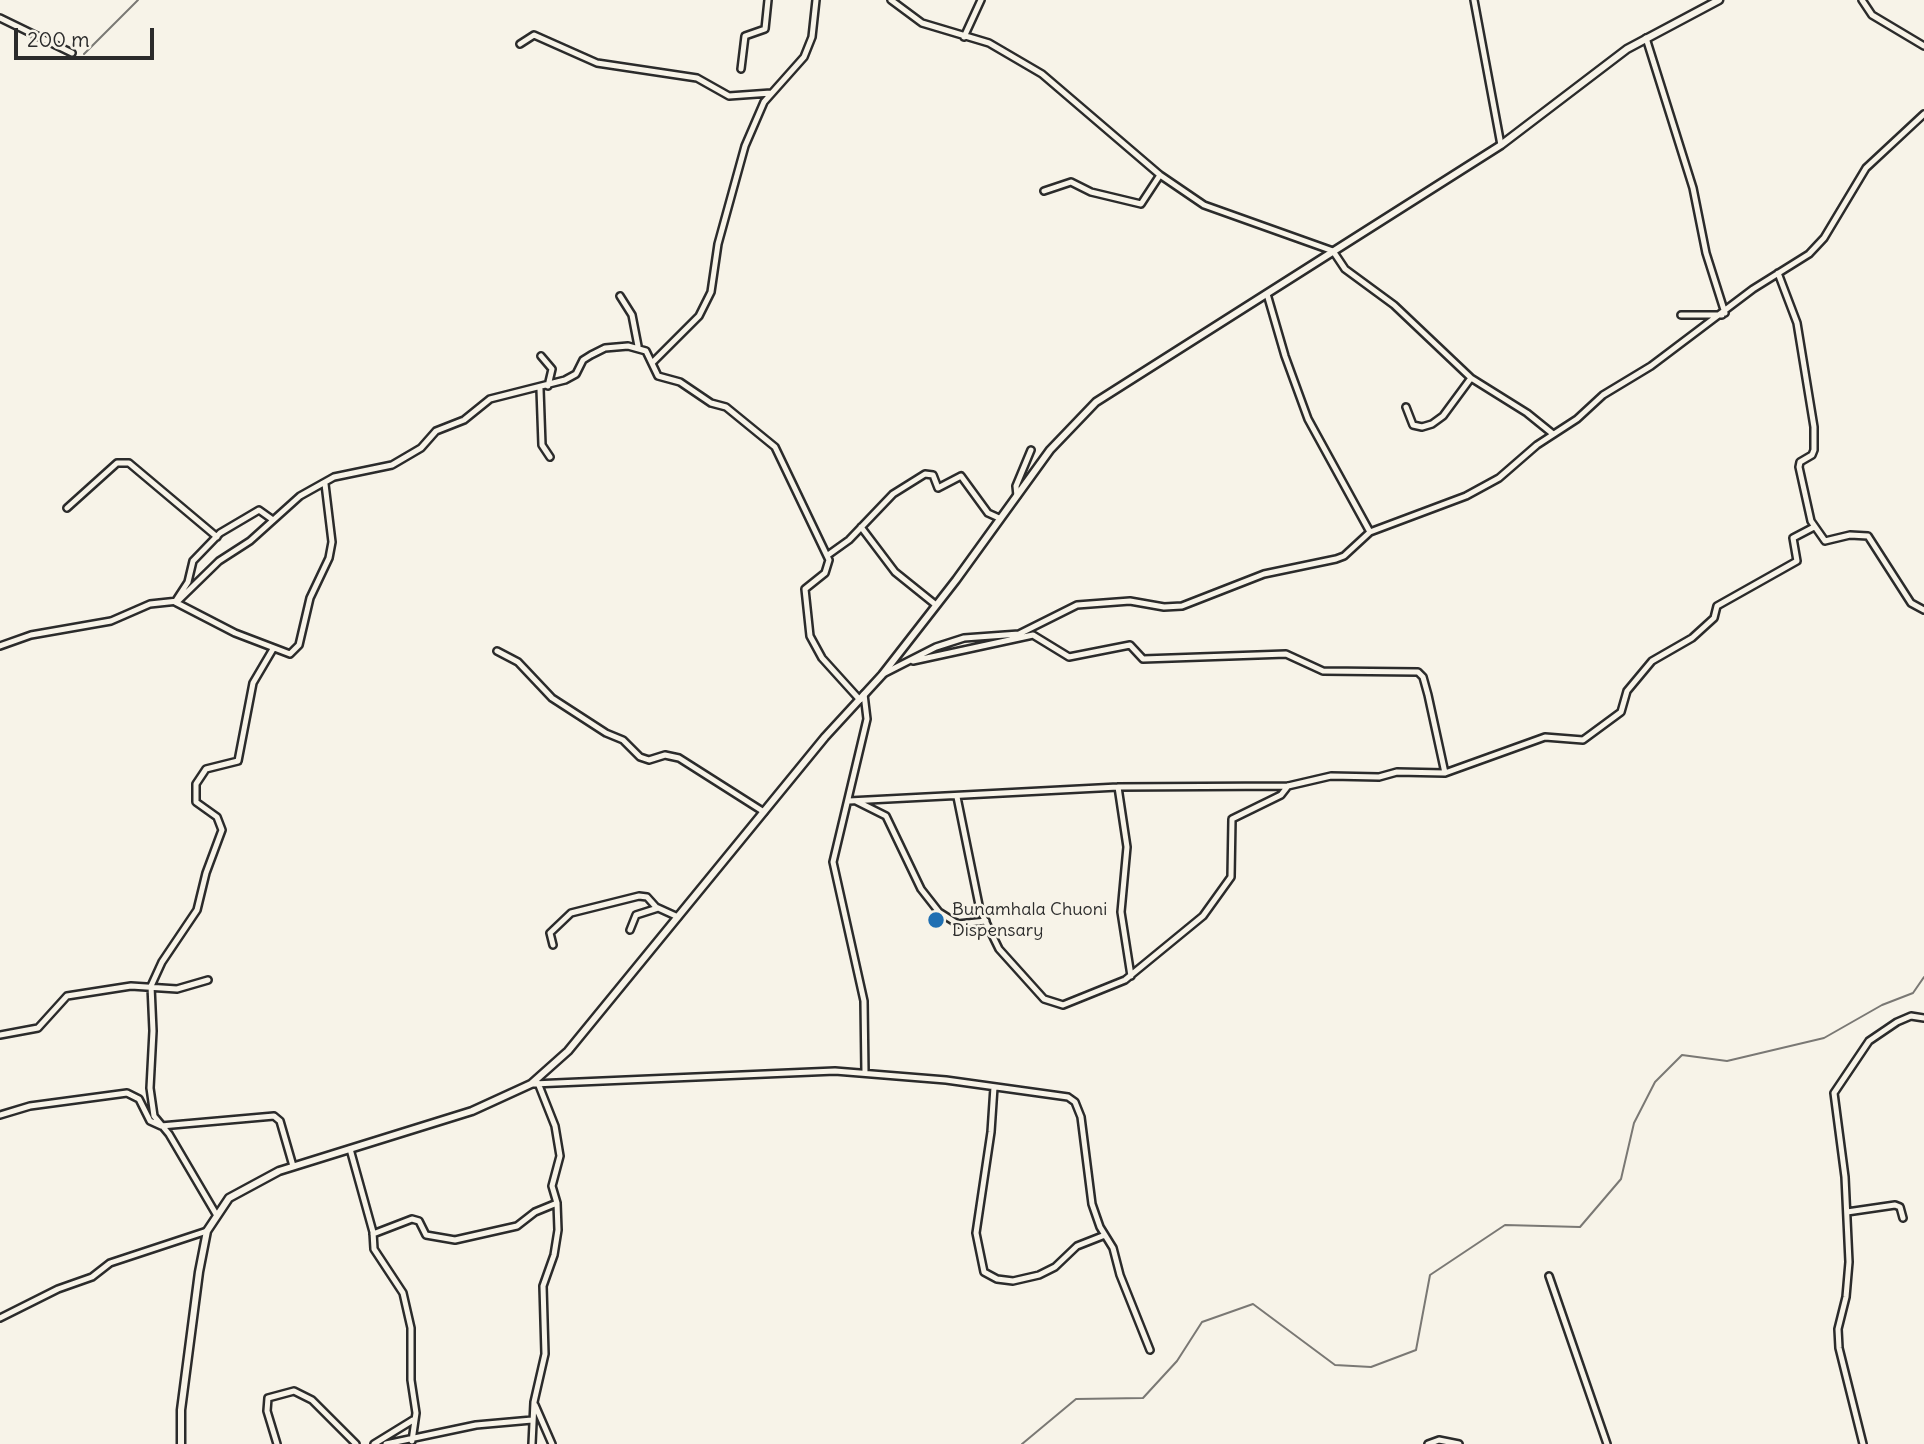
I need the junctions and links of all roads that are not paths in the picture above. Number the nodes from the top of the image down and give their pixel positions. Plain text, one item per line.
1 (768, 0) edge
2 (816, 0) edge
3 (891, 0) edge
4 (981, 0) edge
5 (1474, 0) edge
6 (1719, 0) edge
7 (1862, 0) edge
8 (0, 18) edge
9 (964, 37) junction
10 (1646, 38) junction
11 (520, 44) dead end
12 (1924, 46) edge
13 (72, 52) dead end
14 (741, 69) dead end
15 (771, 93) junction
16 (1924, 114) edge
17 (1500, 145) junction
18 (1160, 175) junction
19 (1044, 191) dead end
20 (1333, 251) junction
21 (1778, 273) junction
22 (1267, 294) junction
23 (621, 296) dead end
24 (1724, 314) junction
25 (1681, 315) dead end
26 (638, 346) junction
27 (541, 356) dead end
28 (652, 363) junction
29 (1471, 377) junction
30 (548, 386) junction
31 (540, 389) junction
32 (1406, 407) dead end
33 (1553, 434) junction
34 (1031, 450) dead end
35 (551, 457) dead end
36 (325, 484) junction
37 (1017, 496) junction
38 (66, 508) dead end
39 (999, 518) junction
40 (273, 520) junction
41 (861, 527) junction
42 (1814, 527) junction
43 (1370, 532) junction
44 (217, 537) junction
45 (828, 555) junction
46 (175, 602) junction
47 (936, 605) junction
48 (1924, 610) edge
49 (0, 646) edge
50 (273, 649) junction
51 (497, 651) dead end
52 (904, 663) junction
53 (882, 675) junction
54 (862, 697) junction
55 (1445, 773) junction
56 (1288, 786) junction
57 (1118, 787) junction
58 (957, 797) junction
59 (849, 801) junction
60 (856, 801) junction
61 (764, 812) junction
62 (658, 908) junction
63 (678, 917) junction
64 (986, 921) junction
65 (630, 930) dead end
66 (553, 945) dead end
67 (1131, 976) junction
68 (208, 980) dead end
69 (151, 986) junction
70 (1924, 1017) edge
71 (0, 1035) edge
72 (865, 1073) junction
73 (535, 1083) junction
74 (995, 1087) junction
75 (0, 1115) edge
76 (161, 1126) junction
77 (351, 1149) junction
78 (293, 1166) junction
79 (557, 1203) junction
80 (1847, 1212) junction
81 (216, 1214) junction
82 (1903, 1218) dead end
83 (207, 1231) junction
84 (373, 1234) junction
85 (1105, 1235) junction
86 (1549, 1276) dead end
87 (0, 1318) edge
88 (1150, 1350) dead end
89 (534, 1402) junction
90 (413, 1420) junction
91 (531, 1420) junction
92 (412, 1441) junction
93 (181, 1444) edge
94 (277, 1444) edge
95 (356, 1444) edge
96 (374, 1444) edge
97 (386, 1444) edge
98 (532, 1444) edge
99 (552, 1444) edge
100 (1428, 1444) edge
101 (1459, 1444) edge
102 (1607, 1444) edge
103 (1863, 1444) edge

1 - 14 street
2 - 15 street
3 - 9 street
4 - 9 street
5 - 17 street
6 - 10 street
7 - 12 street
8 - 13 street
9 - 18 street
10 - 17 street
10 - 24 street
11 - 15 street
15 - 28 street
16 - 21 street
17 - 20 street
18 - 19 street
18 - 20 street
20 - 22 street
20 - 29 street
21 - 24 street
21 - 42 street
22 - 37 street
22 - 43 street
23 - 26 street
24 - 25 street
24 - 33 street
26 - 28 street
26 - 30 street
27 - 30 street
28 - 45 street
29 - 32 street
29 - 33 street
30 - 31 street
31 - 35 street
31 - 36 street
33 - 43 street
34 - 37 street
36 - 40 street
36 - 50 street
37 - 39 street
38 - 44 street
39 - 41 street
39 - 47 street
40 - 44 street
40 - 46 street
41 - 45 street
41 - 47 street
42 - 48 street
42 - 55 street
43 - 52 street
44 - 46 street
45 - 54 street
46 - 49 street
46 - 50 street
47 - 53 street
50 - 69 street
51 - 61 street
52 - 53 street
52 - 55 street
53 - 54 street
54 - 59 street
54 - 61 street
55 - 56 street
56 - 57 street
56 - 67 street
57 - 58 street
57 - 67 street
58 - 60 street
58 - 64 street
59 - 60 street
59 - 72 street
60 - 64 street
61 - 63 street
62 - 63 street
62 - 65 street
62 - 66 street
63 - 73 street
64 - 67 street
68 - 69 street
69 - 71 street
69 - 76 street
70 - 80 street
72 - 73 street
72 - 74 street
73 - 77 street
73 - 79 street
74 - 85 street
74 - 85 street
75 - 76 street
76 - 78 street
76 - 81 street
77 - 78 street
77 - 84 street
78 - 81 street
79 - 84 street
79 - 89 street
80 - 82 street
80 - 103 street
81 - 83 street
83 - 87 street
83 - 93 street
84 - 90 street
85 - 88 street
86 - 102 street
89 - 91 street
89 - 99 street
90 - 92 street
90 - 96 street
91 - 92 street
91 - 98 street
92 - 97 street
94 - 95 street
100 - 101 street

